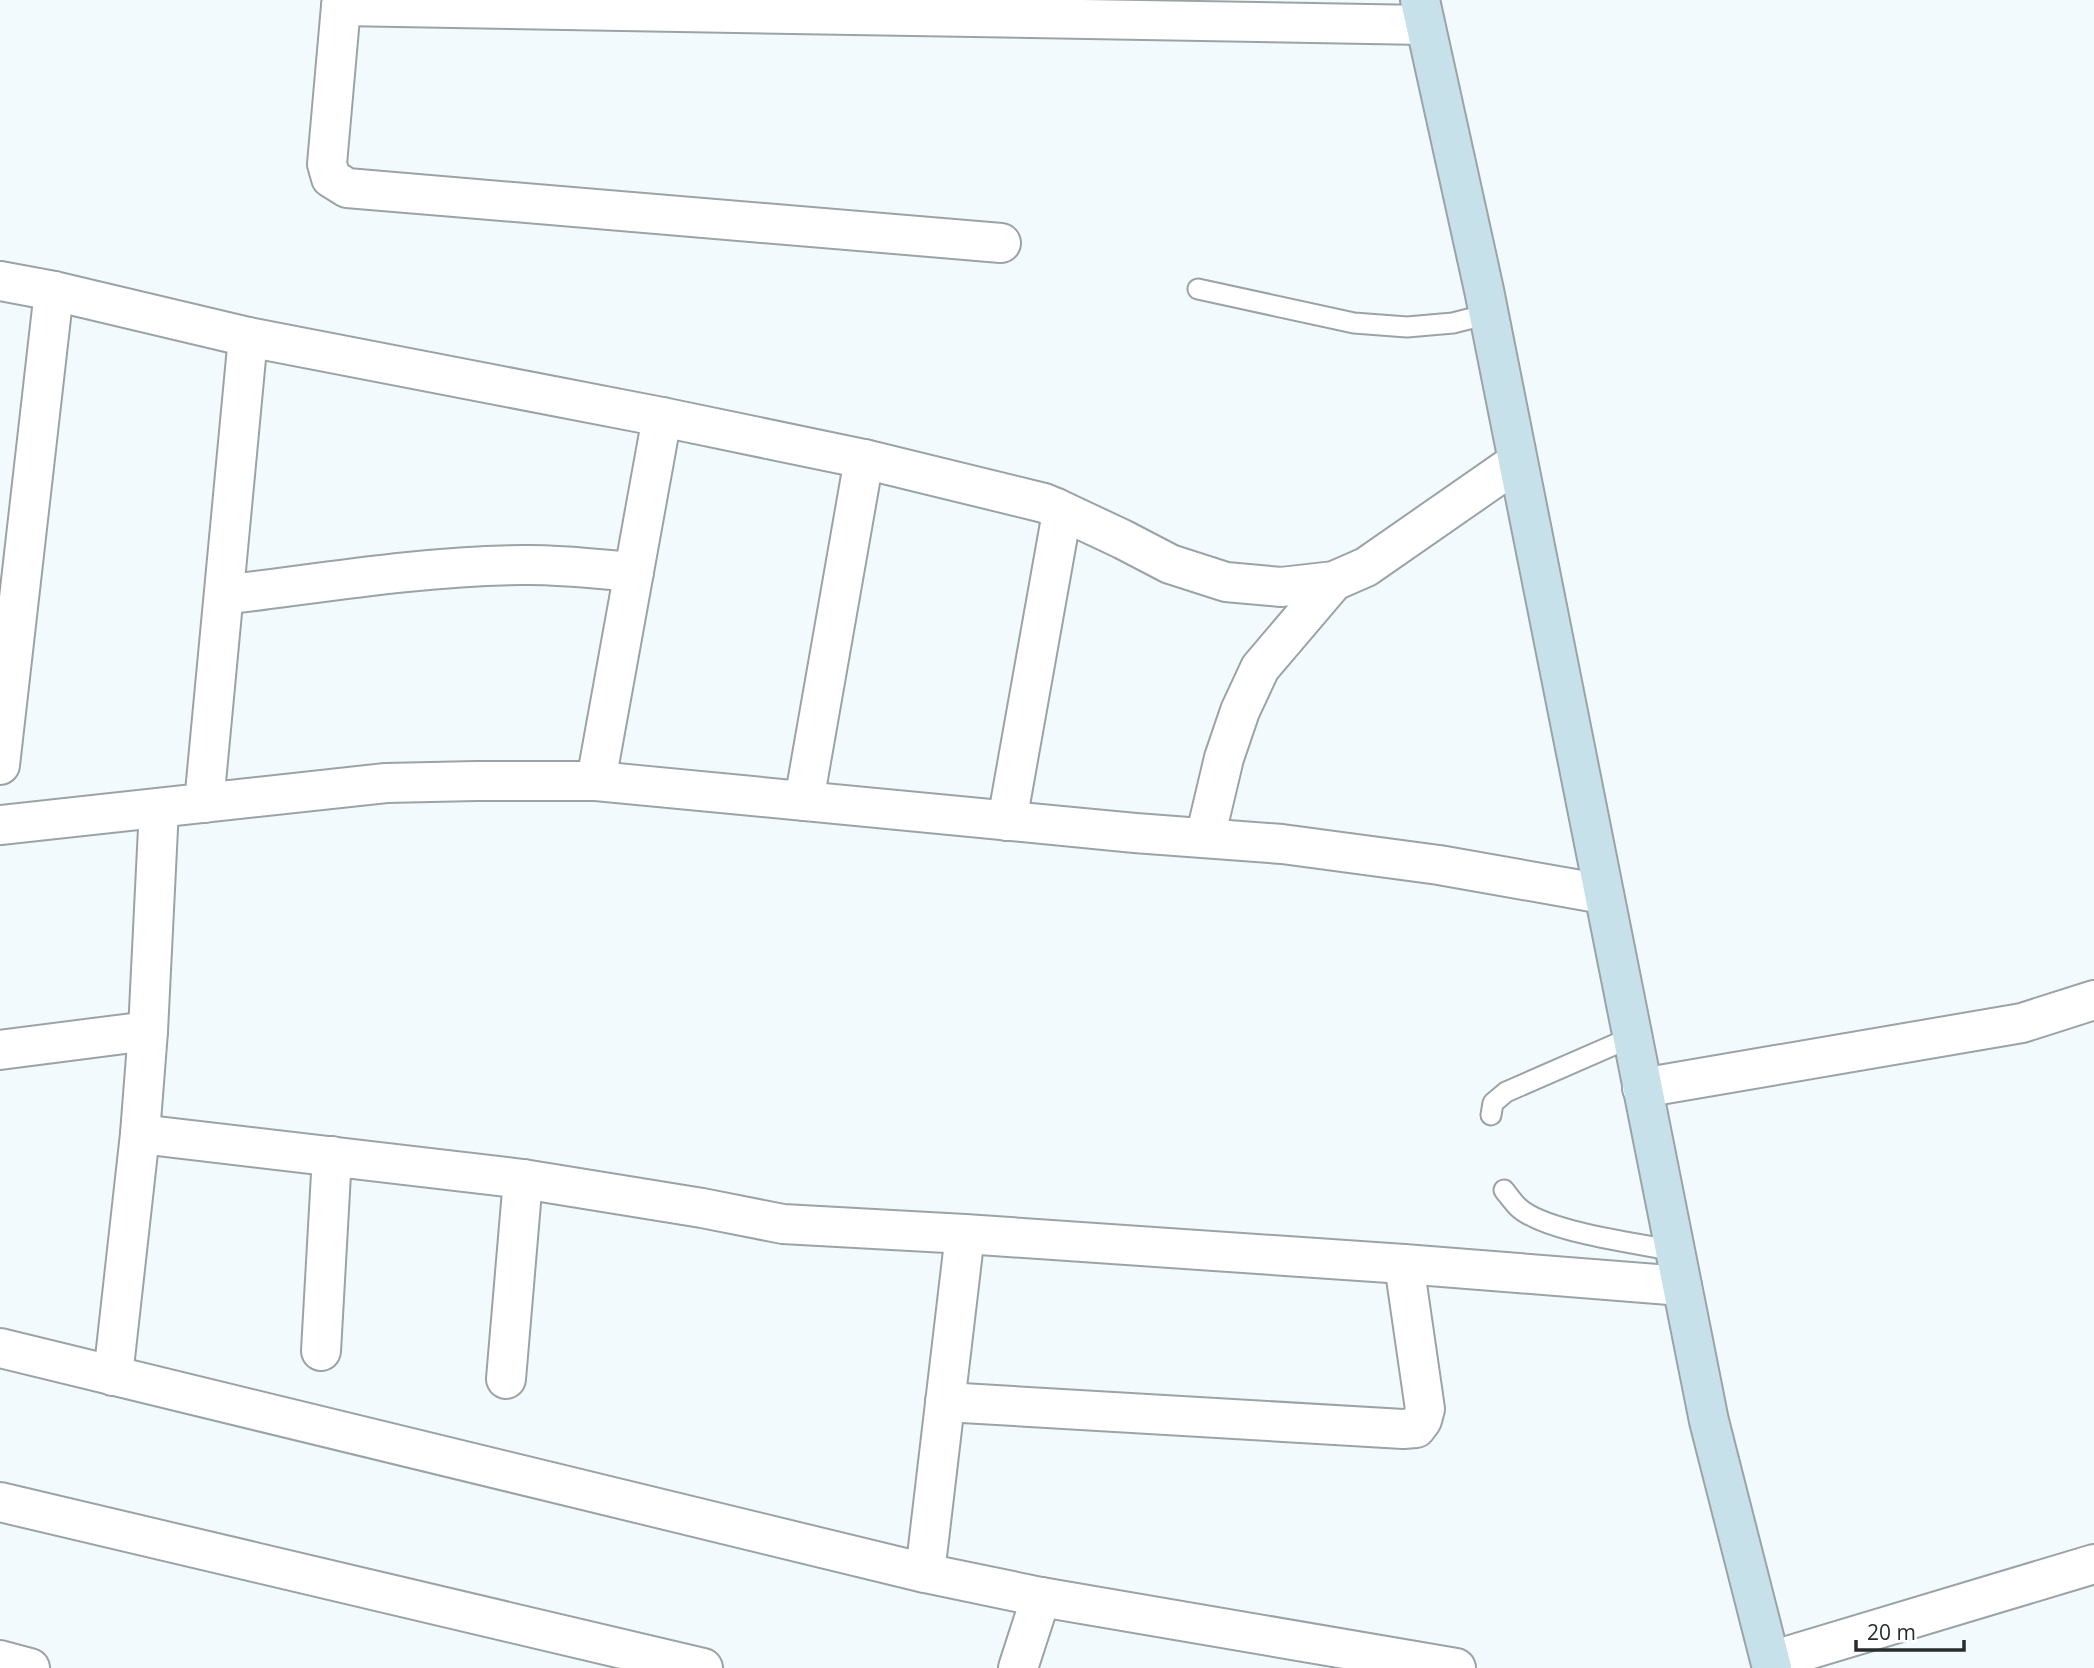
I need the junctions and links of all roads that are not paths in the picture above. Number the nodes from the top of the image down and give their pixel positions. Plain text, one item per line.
1 (341, 3) edge
2 (902, 8) edge
3 (1423, 13) edge
4 (1001, 243) dead end
5 (0, 281) edge
6 (1198, 289) dead end
7 (54, 291) junction
8 (1488, 314) junction
9 (248, 337) junction
10 (662, 417) junction
11 (864, 459) junction
12 (1517, 462) junction
13 (1056, 508) junction
14 (634, 572) junction
15 (1334, 581) junction
16 (223, 595) junction
17 (0, 765) edge
18 (596, 781) junction
19 (804, 801) junction
20 (204, 803) junction
21 (159, 808) junction
22 (1007, 821) junction
23 (0, 825) edge
24 (1205, 838) junction
25 (1603, 894) junction
26 (2094, 1000) edge
27 (148, 1031) junction
28 (1632, 1037) junction
29 (0, 1050) edge
30 (1642, 1087) junction
31 (1491, 1115) dead end
32 (140, 1134) junction
33 (332, 1156) junction
34 (523, 1179) junction
35 (1504, 1189) dead end
36 (965, 1234) junction
37 (1404, 1264) junction
38 (1679, 1268) junction
39 (0, 1348) edge
40 (321, 1351) dead end
41 (113, 1376) junction
42 (506, 1379) dead end
43 (945, 1402) junction
44 (0, 1502) edge
45 (2094, 1564) edge
46 (925, 1573) junction
47 (1041, 1597) junction
48 (0, 1660) edge
49 (1771, 1665) edge
50 (30, 1668) edge
51 (703, 1668) edge
52 (1018, 1668) edge
53 (1456, 1668) edge

1 - 2 street
1 - 4 street
2 - 3 street
3 - 8 main road
5 - 7 street
6 - 8 lane
7 - 9 street
7 - 17 street
8 - 12 main road
9 - 10 street
9 - 16 street
10 - 11 street
10 - 14 street
11 - 13 street
11 - 19 street
12 - 15 street
12 - 25 main road
13 - 15 street
13 - 22 street
14 - 16 street
14 - 18 street
15 - 24 street
16 - 20 street
18 - 19 street
18 - 20 street
19 - 22 street
20 - 21 street
21 - 23 street
21 - 27 street
22 - 24 street
24 - 25 street
25 - 28 main road
26 - 30 street
27 - 29 street
27 - 32 street
28 - 30 main road
28 - 31 lane
30 - 38 main road
32 - 33 street
32 - 41 street
33 - 34 street
33 - 40 street
34 - 36 street
34 - 42 street
35 - 38 lane
36 - 37 street
36 - 43 street
37 - 38 street
37 - 43 street
38 - 49 main road
39 - 41 street
41 - 46 street
43 - 46 street
44 - 51 street
45 - 49 street
46 - 47 street
47 - 52 street
47 - 53 street
48 - 50 street

